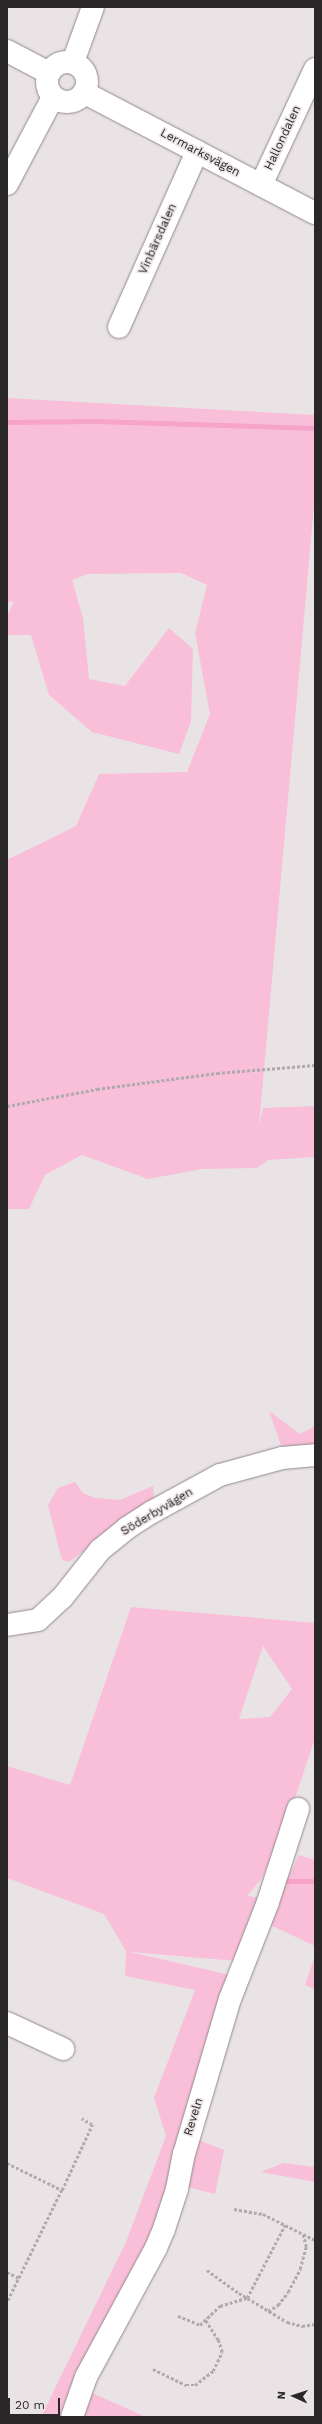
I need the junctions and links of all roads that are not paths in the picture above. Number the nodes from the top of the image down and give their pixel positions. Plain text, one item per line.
1 (93, 7) edge
2 (7, 51) edge
3 (73, 62) junction
4 (315, 69) edge
5 (49, 73) junction
6 (85, 93) junction
7 (53, 97) junction
8 (197, 152) junction
9 (7, 184) edge
10 (261, 185) junction
11 (315, 213) edge
12 (119, 327) dead end
13 (315, 1455) edge
14 (7, 1625) edge
15 (298, 1809) dead end
16 (7, 2023) edge
17 (63, 2049) dead end
18 (72, 2417) edge

1 - 3 street
2 - 5 street
3 - 5 street
3 - 6 street
4 - 10 street, Hallondalen
5 - 7 street
6 - 7 street
6 - 8 street, Lermarksvägen
7 - 9 street
8 - 10 street, Lermarksvägen
8 - 12 street, Vinbärsdalen
10 - 11 street, Lermarksvägen
13 - 14 street, Söderbyvägen
15 - 18 street, Reveln
16 - 17 street

